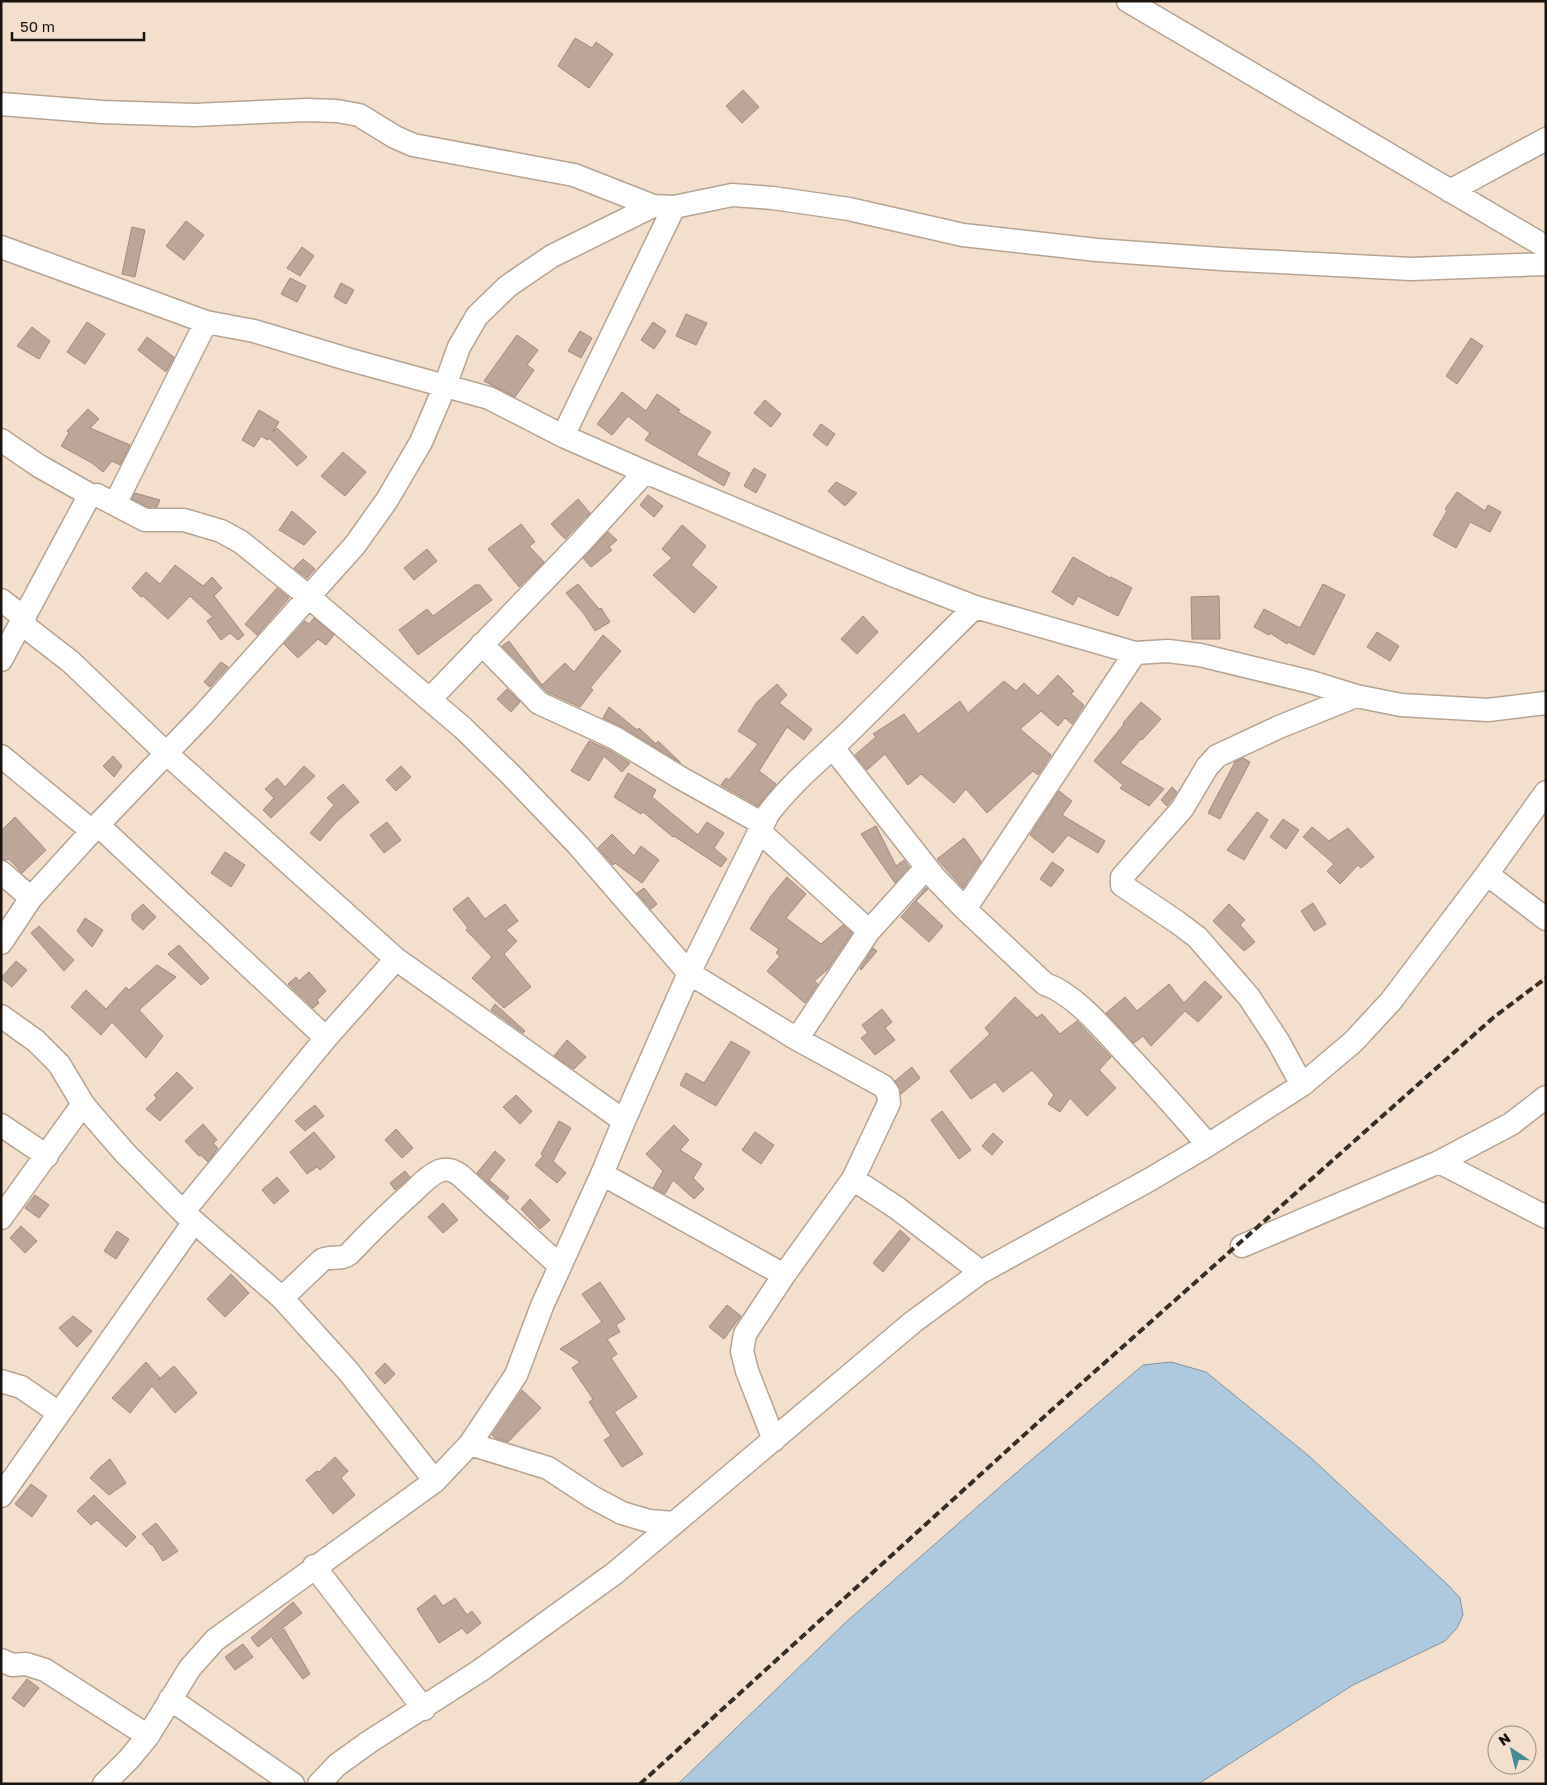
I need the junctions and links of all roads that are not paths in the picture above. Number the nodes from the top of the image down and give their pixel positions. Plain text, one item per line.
1 (1128, 1) edge
2 (1, 104) edge
3 (1546, 139) edge
4 (1450, 191) junction
5 (664, 206) junction
6 (1, 247) edge
7 (1546, 247) edge
8 (1546, 264) edge
9 (206, 322) junction
10 (446, 386) junction
11 (563, 436) junction
12 (1, 440) edge
13 (645, 472) junction
14 (92, 496) junction
15 (116, 504) junction
16 (309, 597) junction
17 (1, 600) edge
18 (975, 607) junction
19 (24, 621) junction
20 (482, 644) junction
21 (1135, 653) junction
22 (1, 660) edge
23 (1356, 696) junction
24 (430, 699) junction
25 (1546, 703) edge
26 (833, 748) junction
27 (167, 754) junction
28 (1, 756) edge
29 (1546, 792) edge
30 (761, 827) junction
31 (95, 828) junction
32 (926, 868) junction
33 (1, 872) edge
34 (1487, 874) junction
35 (31, 898) junction
36 (965, 909) junction
37 (1546, 919) edge
38 (868, 931) junction
39 (1, 943) edge
40 (396, 959) junction
41 (690, 974) junction
42 (1, 1016) edge
43 (326, 1038) junction
44 (797, 1039) junction
45 (1302, 1085) junction
46 (1546, 1097) edge
47 (83, 1104) junction
48 (624, 1121) junction
49 (1, 1125) edge
50 (1208, 1145) junction
51 (47, 1156) junction
52 (1439, 1162) junction
53 (602, 1174) junction
54 (853, 1178) junction
55 (188, 1217) junction
56 (1546, 1217) edge
57 (1, 1218) edge
58 (1242, 1246) dead end
59 (560, 1266) junction
60 (981, 1272) junction
61 (784, 1275) junction
62 (282, 1298) junction
63 (1, 1381) edge
64 (59, 1413) junction
65 (774, 1440) junction
66 (470, 1444) junction
67 (435, 1481) junction
68 (1, 1496) edge
69 (674, 1523) junction
70 (314, 1566) junction
71 (1, 1660) edge
72 (170, 1699) junction
73 (424, 1708) junction
74 (148, 1736) junction
75 (104, 1784) edge
76 (292, 1784) edge
77 (319, 1784) edge

1 - 4 street
2 - 5 street
3 - 4 street
4 - 7 street
5 - 8 street
5 - 10 street
5 - 11 street
6 - 9 street
9 - 10 street
9 - 15 street
10 - 11 street
10 - 16 street
11 - 13 street
12 - 14 street
13 - 18 street
13 - 20 street
14 - 15 street
14 - 19 street
15 - 16 street
16 - 24 street
16 - 27 street
17 - 19 street
18 - 21 street
18 - 26 street
19 - 22 street
19 - 27 street
20 - 24 street
20 - 30 street
21 - 23 street
21 - 36 street
23 - 25 street
23 - 45 street
24 - 41 street
26 - 30 street
26 - 32 street
27 - 31 street
27 - 40 street
28 - 31 street
29 - 34 street
30 - 38 street
30 - 41 street
31 - 35 street
31 - 43 street
32 - 36 street
32 - 38 street
33 - 35 street
34 - 37 street
34 - 45 street
35 - 39 street
36 - 50 street
38 - 44 street
40 - 43 street
40 - 48 street
41 - 44 street
41 - 48 street
42 - 47 street
43 - 55 street
44 - 54 street
45 - 50 street
46 - 52 street
47 - 51 street
47 - 55 street
48 - 53 street
49 - 51 street
50 - 60 street
51 - 57 street
52 - 56 street
52 - 58 street
53 - 59 street
53 - 61 street
54 - 60 street
54 - 61 street
55 - 62 street
55 - 64 street
59 - 62 street
59 - 66 street
60 - 65 street
61 - 65 street
62 - 67 street
63 - 64 street
64 - 68 street
65 - 69 street
66 - 67 street
66 - 69 street
67 - 70 street
69 - 73 street
70 - 72 street
70 - 73 street
71 - 74 street
72 - 74 street
72 - 76 street
73 - 77 street
74 - 75 street

